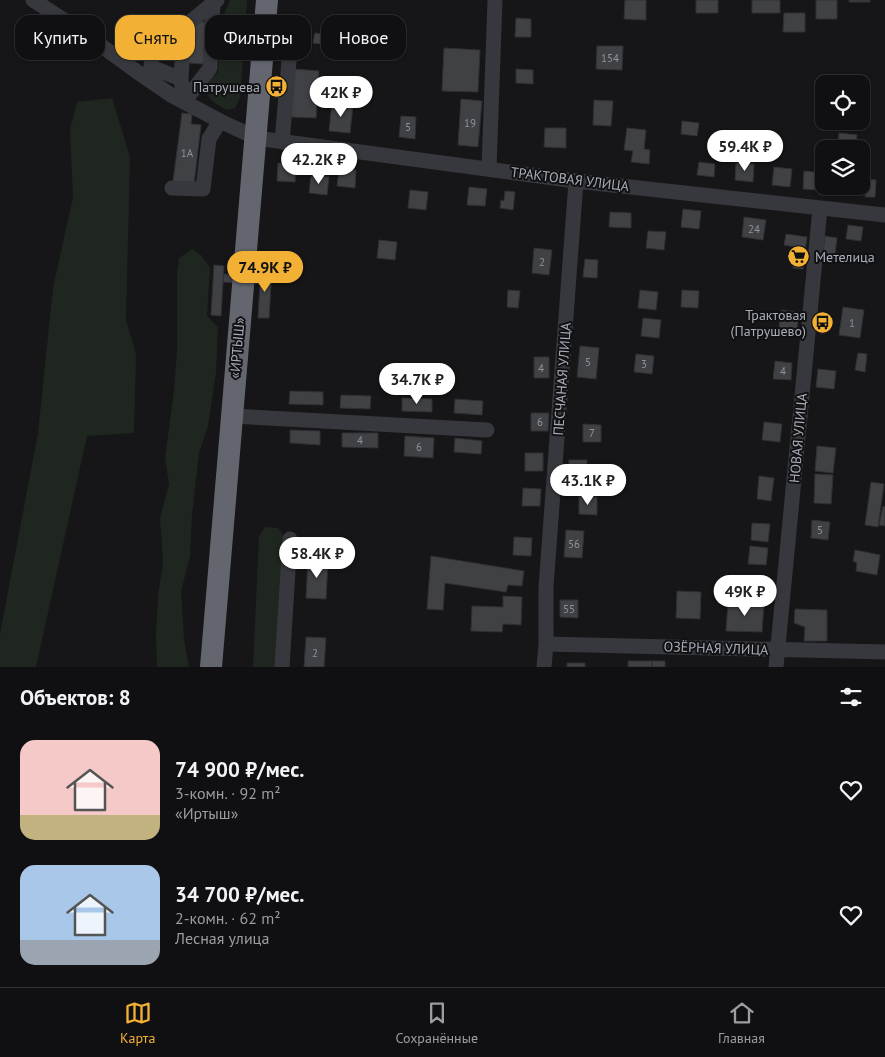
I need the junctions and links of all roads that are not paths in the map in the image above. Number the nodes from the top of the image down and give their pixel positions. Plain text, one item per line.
1 (33, 0) edge
2 (267, 0) edge
3 (495, 0) edge
4 (215, 2) edge
5 (266, 15) edge
6 (195, 18) edge
7 (152, 60) edge
8 (182, 60) edge
9 (263, 60) edge
10 (289, 60) edge
11 (181, 79) junction
12 (184, 102) junction
13 (220, 121) junction
14 (256, 138) junction
15 (282, 142) junction
16 (489, 169) junction
17 (576, 181) junction
18 (172, 188) dead end
19 (820, 208) junction
20 (885, 215) edge
21 (232, 416) junction
22 (487, 430) dead end
23 (290, 539) dead end
24 (546, 644) junction
25 (778, 650) junction
26 (885, 652) edge
27 (210, 667) edge
28 (282, 667) edge
29 (544, 667) edge
30 (776, 667) edge

1 - 12 street, ТРАКТОВАЯ УЛИЦА
2 - 5 highway, «ИРТЫШ»
3 - 16 street
4 - 6 street
4 - 12 street
7 - 11 street
8 - 11 street
9 - 14 highway, «ИРТЫШ»
10 - 15 street
11 - 12 street
12 - 13 street, ТРАКТОВАЯ УЛИЦА
13 - 14 street, ТРАКТОВАЯ УЛИЦА
13 - 18 street
14 - 15 street, ТРАКТОВАЯ УЛИЦА
14 - 21 highway, «ИРТЫШ»
15 - 16 street, ТРАКТОВАЯ УЛИЦА
16 - 17 street, ТРАКТОВАЯ УЛИЦА
17 - 19 street, ТРАКТОВАЯ УЛИЦА
17 - 24 street, ПЕСЧАНАЯ УЛИЦА
19 - 20 street, ТРАКТОВАЯ УЛИЦА
19 - 25 street, НОВАЯ УЛИЦА
21 - 22 street
21 - 27 highway, «ИРТЫШ»
23 - 28 street
24 - 25 street, ОЗЁРНАЯ УЛИЦА
24 - 29 street, ПЕСЧАНАЯ УЛИЦА
25 - 26 street, ОЗЁРНАЯ УЛИЦА
25 - 30 street, НОВАЯ УЛИЦА

